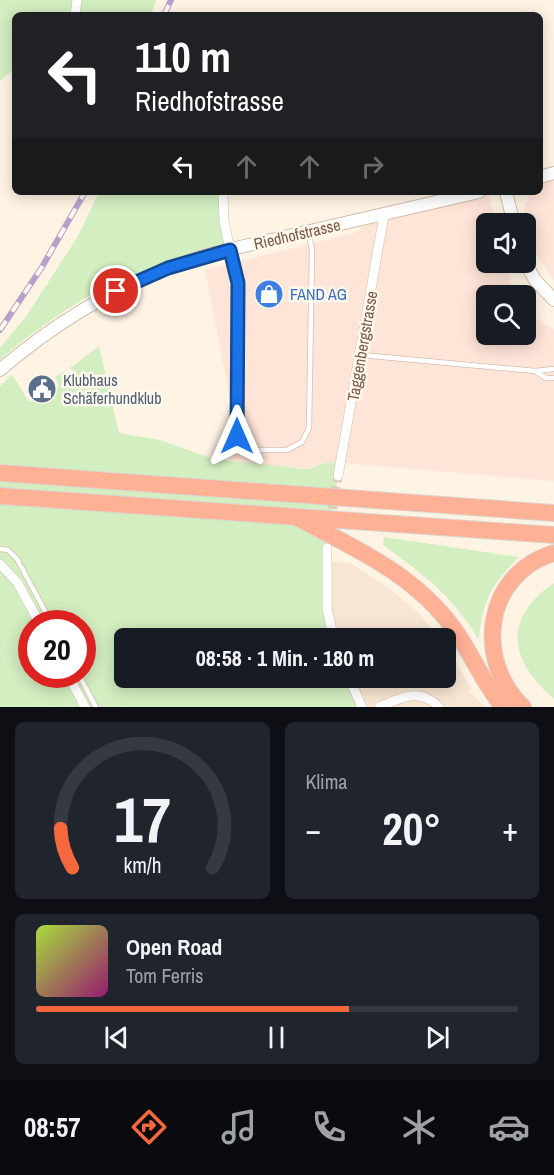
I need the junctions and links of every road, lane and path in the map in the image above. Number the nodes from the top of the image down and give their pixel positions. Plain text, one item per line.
1 (223, 195) edge
2 (466, 195) edge
3 (508, 195) edge
4 (512, 213) edge
5 (384, 214) junction
6 (308, 232) junction
7 (231, 254) junction
8 (531, 273) edge
9 (554, 300) edge
10 (361, 355) junction
11 (554, 369) edge
12 (0, 370) edge
13 (535, 371) junction
14 (554, 378) edge
15 (0, 473) edge
16 (338, 476) tunnel mouth
17 (0, 496) edge
18 (554, 513) edge
19 (292, 514) junction
20 (554, 535) edge
21 (327, 548) dead end
22 (0, 549) edge
23 (554, 553) edge
24 (0, 564) edge
25 (33, 610) edge
26 (44, 610) edge
27 (331, 628) edge
28 (75, 688) edge
29 (86, 688) edge
30 (353, 688) edge
31 (85, 707) edge
32 (96, 707) edge
33 (362, 707) edge
34 (379, 707) edge
35 (439, 707) edge
36 (503, 707) edge
37 (523, 707) edge

1 - 7 street
2 - 5 street, Riedhofstrasse
3 - 4 street
5 - 6 street, Riedhofstrasse
5 - 10 street, Taggenbergstrasse
6 - 7 street, Riedhofstrasse
6 - 7 lane
7 - 12 street, Riedhofstrasse
8 - 9 street
10 - 13 lane
10 - 16 street, Taggenbergstrasse
11 - 13 lane
13 - 14 lane
15 - 18 highway
17 - 19 highway
19 - 20 highway
19 - 36 highway
21 - 27 street
22 - 26 lane
23 - 37 highway
24 - 25 street
28 - 31 street
29 - 32 lane
30 - 33 street
34 - 35 street

